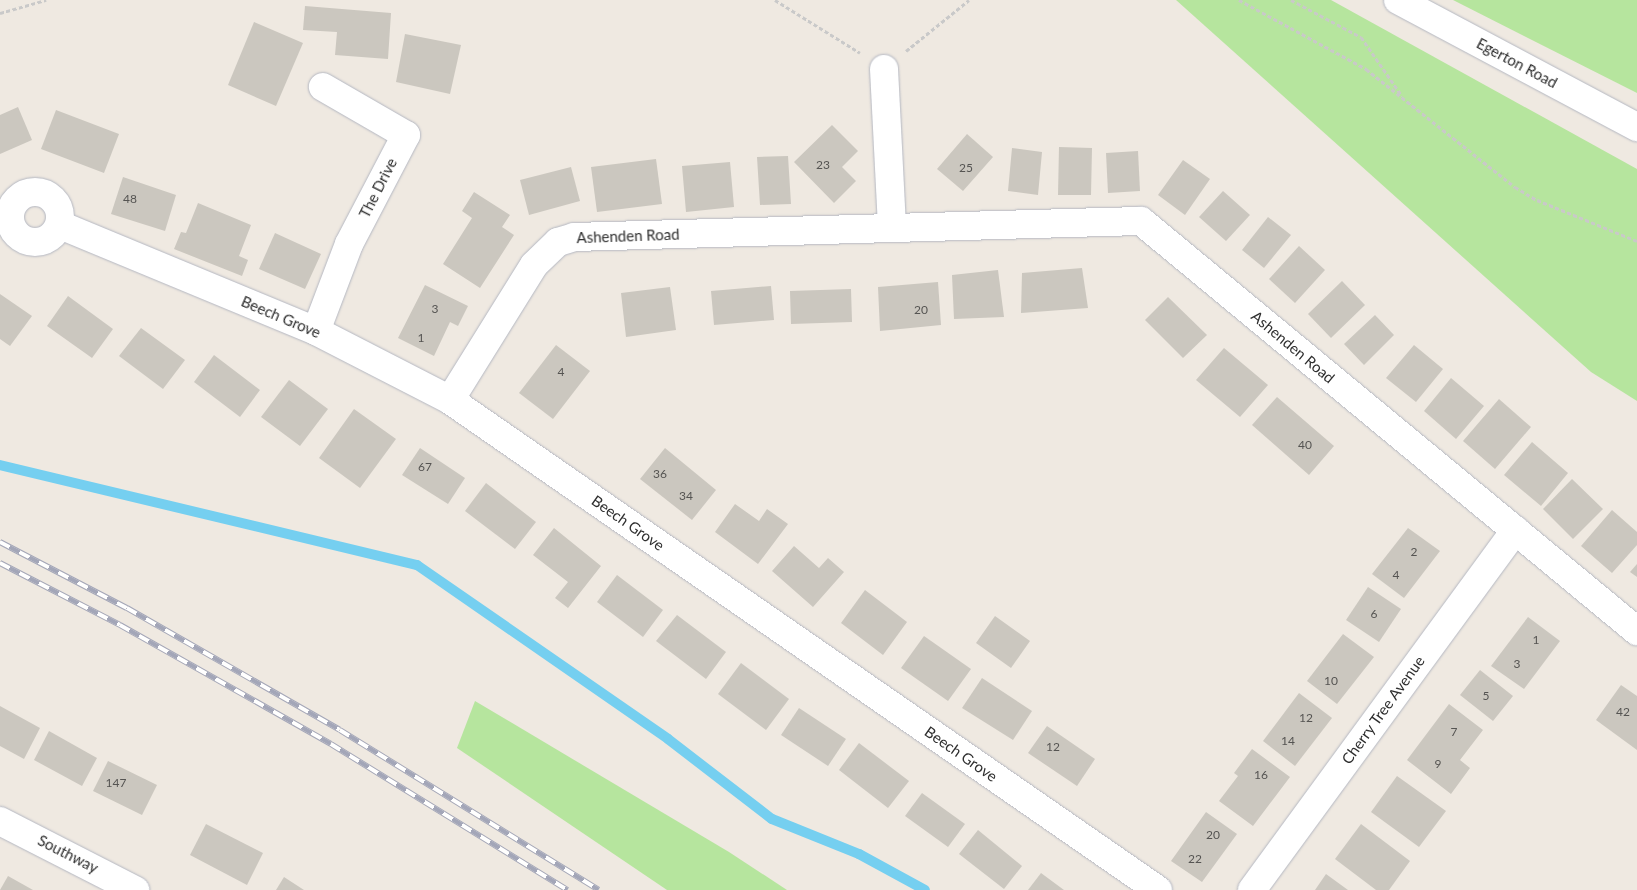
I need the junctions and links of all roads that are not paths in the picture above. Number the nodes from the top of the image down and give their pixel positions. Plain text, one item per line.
1 (1398, 0) edge
2 (884, 69) road end
3 (323, 87) dead end
4 (1637, 126) edge
5 (60, 225) dead end
6 (892, 228) junction
7 (316, 331) junction
8 (450, 400) junction
9 (1515, 530) junction
10 (1637, 631) edge
11 (0, 821) edge
12 (135, 890) edge
13 (1158, 890) edge
14 (1252, 890) edge

1 - 4 street, Egerton Road
2 - 6 street
3 - 7 street, The Drive
5 - 7 street, Beech Grove
6 - 8 street, Ashenden Road
6 - 9 street, Ashenden Road
7 - 8 street, Beech Grove
8 - 13 street, Beech Grove
9 - 10 street, Ashenden Road
9 - 14 street, Cherry Tree Avenue
11 - 12 street, Southway

